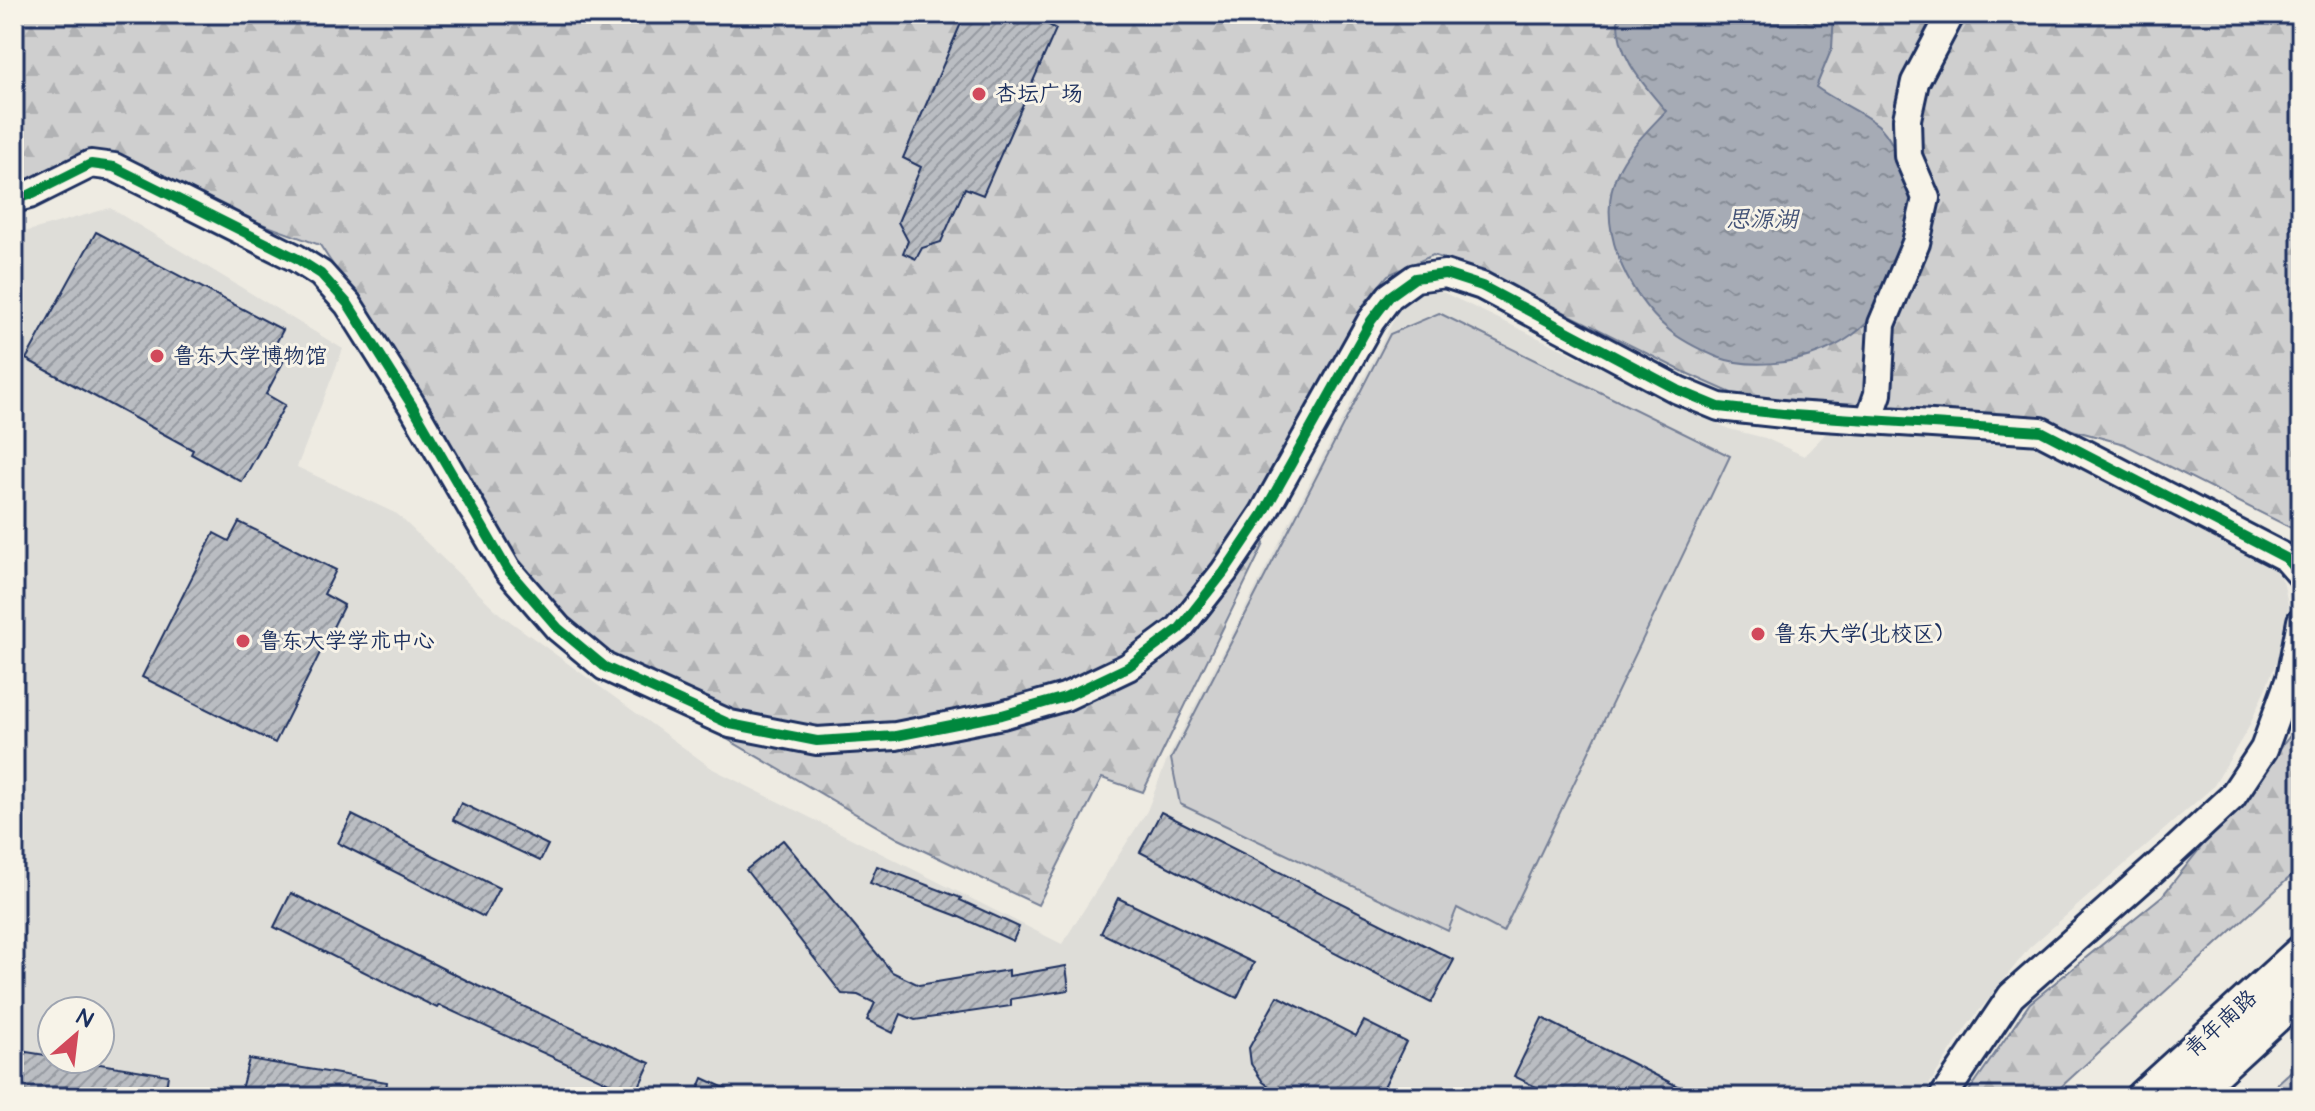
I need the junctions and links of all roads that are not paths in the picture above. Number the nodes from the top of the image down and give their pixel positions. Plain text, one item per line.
1 (1951, 14) edge
2 (14, 199) edge
3 (1869, 420) junction
4 (2301, 575) edge
5 (2301, 621) edge
6 (2301, 952) edge
7 (2301, 993) edge
8 (1943, 1097) edge
9 (2142, 1097) edge
10 (2188, 1097) edge

1 - 3 street
2 - 3 street
3 - 4 street
5 - 8 street
6 - 9 main road, 青年南路
7 - 10 main road, 青年南路

